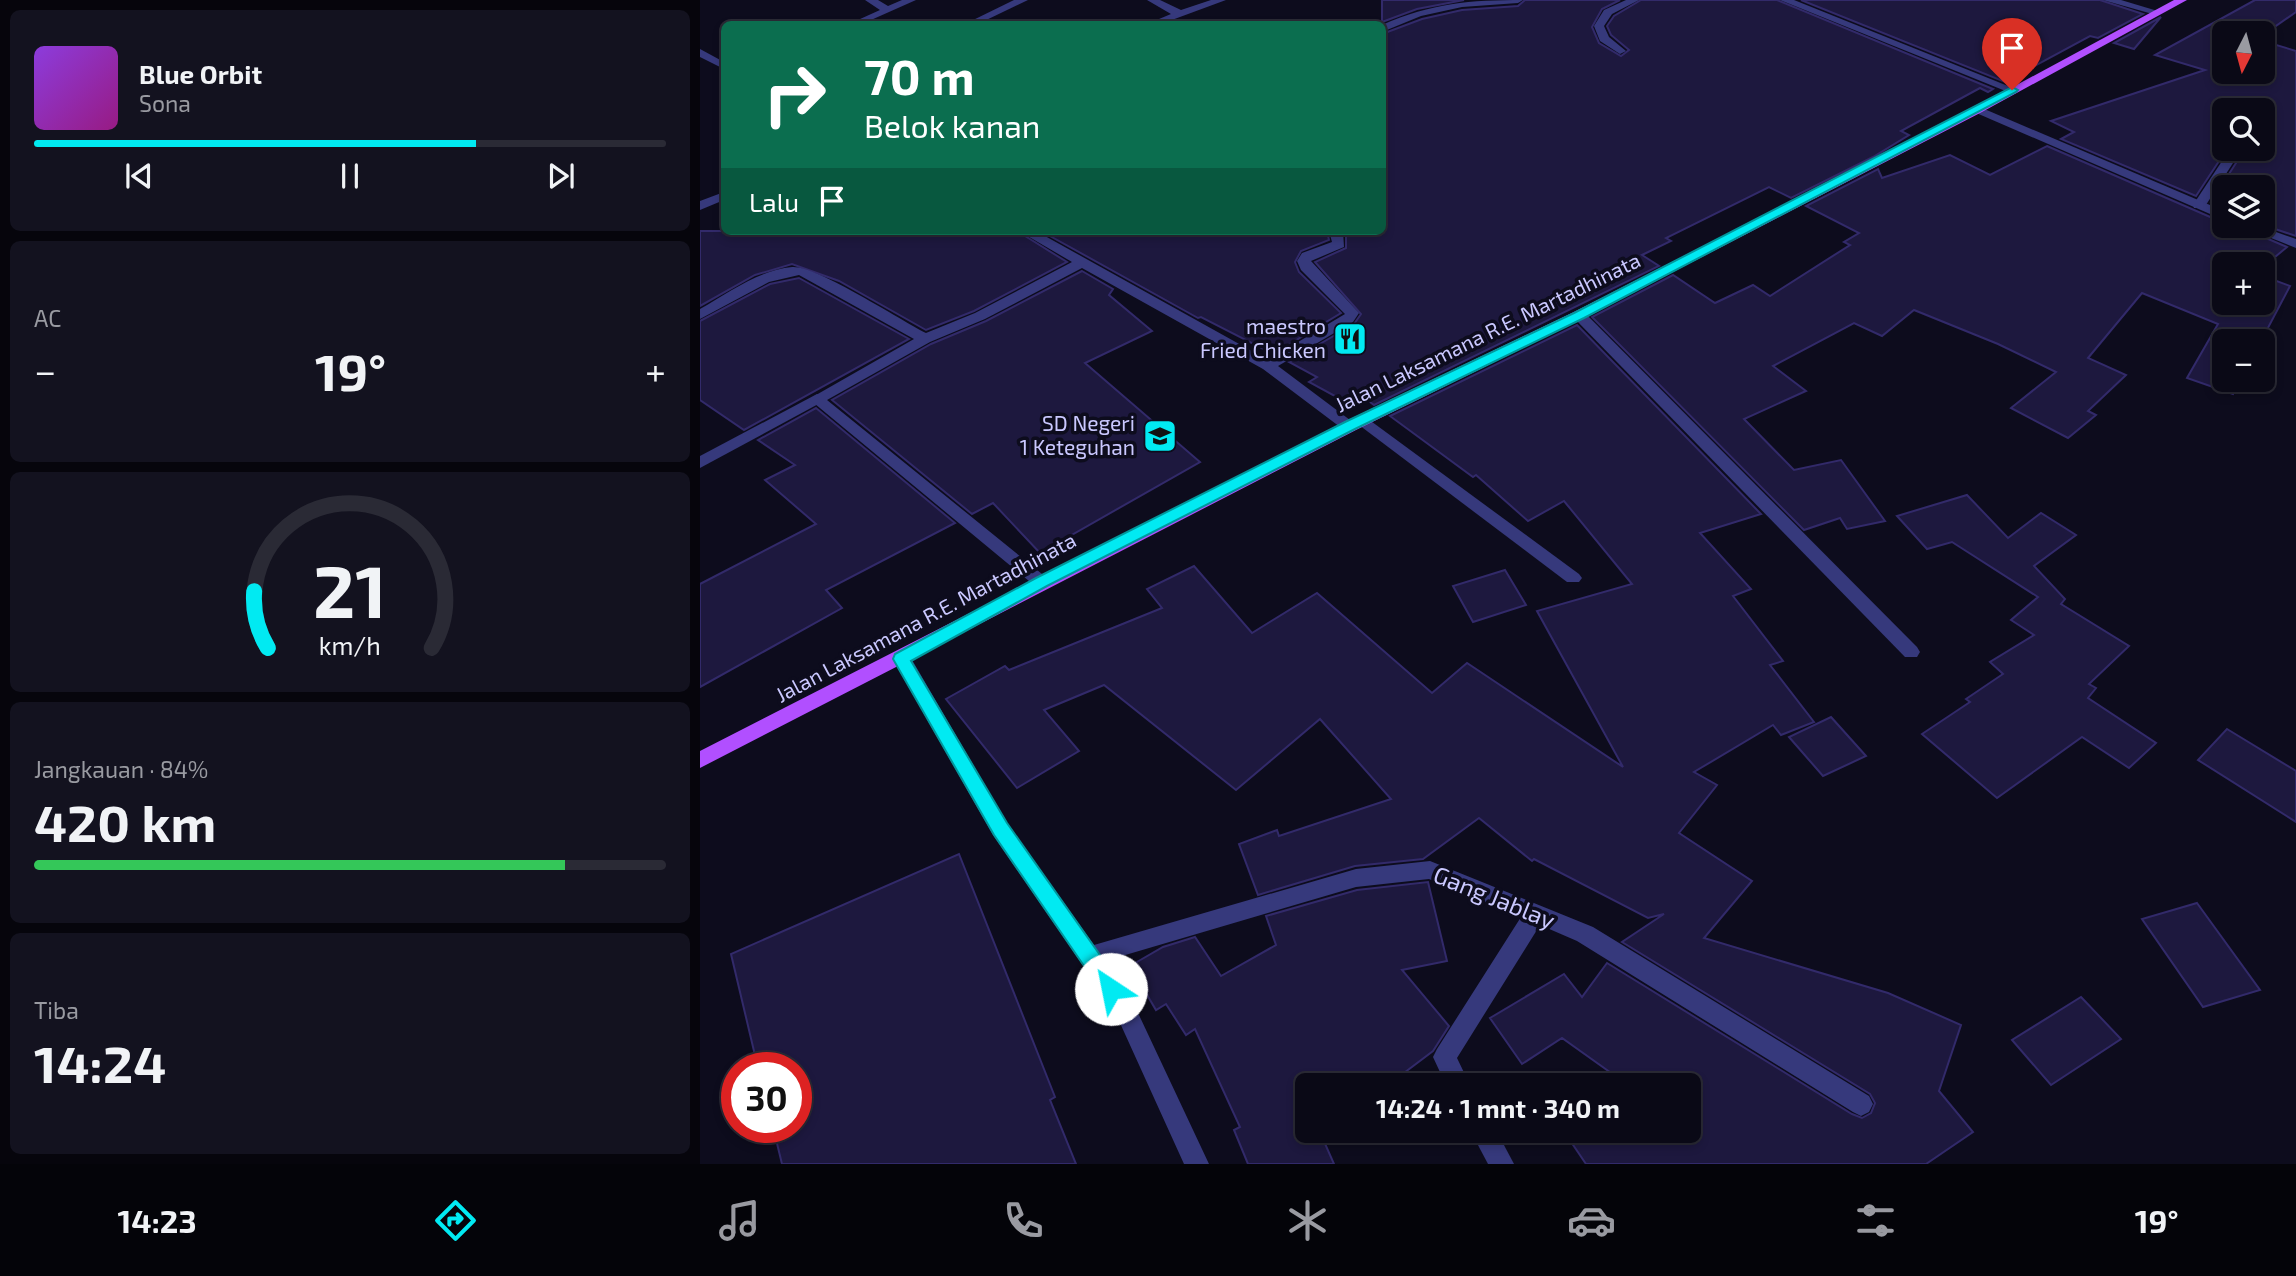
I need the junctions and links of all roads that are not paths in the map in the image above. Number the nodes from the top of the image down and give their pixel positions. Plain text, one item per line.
1 (870, 0) edge
2 (911, 0) edge
3 (1023, 0) edge
4 (1152, 0) edge
5 (1221, 0) edge
6 (1518, 0) edge
7 (1634, 0) edge
8 (1785, 0) edge
9 (2108, 0) edge
10 (2182, 0) edge
11 (888, 10) junction
12 (2155, 12) junction
13 (1180, 14) junction
14 (861, 21) edge
15 (977, 21) edge
16 (1160, 21) edge
17 (1386, 27) edge
18 (1620, 51) dead end
19 (700, 52) edge
20 (721, 64) edge
21 (2012, 90) junction
22 (1978, 110) junction
23 (2228, 161) edge
24 (721, 197) edge
25 (2199, 205) junction
26 (700, 206) edge
27 (2212, 211) edge
28 (1033, 235) edge
29 (1337, 235) edge
30 (2275, 236) edge
31 (2296, 244) edge
32 (1083, 262) junction
33 (700, 315) edge
34 (1579, 315) junction
35 (925, 339) junction
36 (1268, 366) junction
37 (817, 399) junction
38 (1357, 423) junction
39 (700, 463) edge
40 (1573, 578) dead end
41 (1041, 582) junction
42 (1911, 652) dead end
43 (901, 659) junction
44 (700, 760) edge
45 (1534, 915) junction
46 (1089, 956) junction
47 (1452, 1073) edge
48 (1861, 1104) dead end
49 (1490, 1143) edge
50 (1197, 1164) edge
51 (1502, 1164) edge

1 - 11 street
2 - 11 street
3 - 15 street
4 - 13 street
5 - 13 street
6 - 17 street
7 - 18 street
8 - 21 street
9 - 12 street
10 - 12 main road, Jalan Laksamana R.E. Martadhinata
11 - 14 street
12 - 21 main road, Jalan Laksamana R.E. Martadhinata
13 - 16 street
19 - 20 street
21 - 22 main road, Jalan Laksamana R.E. Martadhinata
22 - 25 street
22 - 34 main road, Jalan Laksamana R.E. Martadhinata
23 - 25 street
24 - 26 street
25 - 27 street
28 - 32 street
29 - 36 street
30 - 31 street
32 - 35 street
32 - 36 street
33 - 35 street
34 - 38 main road, Jalan Laksamana R.E. Martadhinata
34 - 42 street
35 - 37 street
36 - 38 street
37 - 39 street
37 - 41 street
38 - 40 street
38 - 41 main road, Jalan Laksamana R.E. Martadhinata
41 - 43 main road, Jalan Laksamana R.E. Martadhinata
43 - 44 main road, Jalan Laksamana R.E. Martadhinata
43 - 46 street
45 - 46 street, Gang Jablay
45 - 47 street
45 - 48 street, Gang Jablay
46 - 50 street
49 - 51 street

